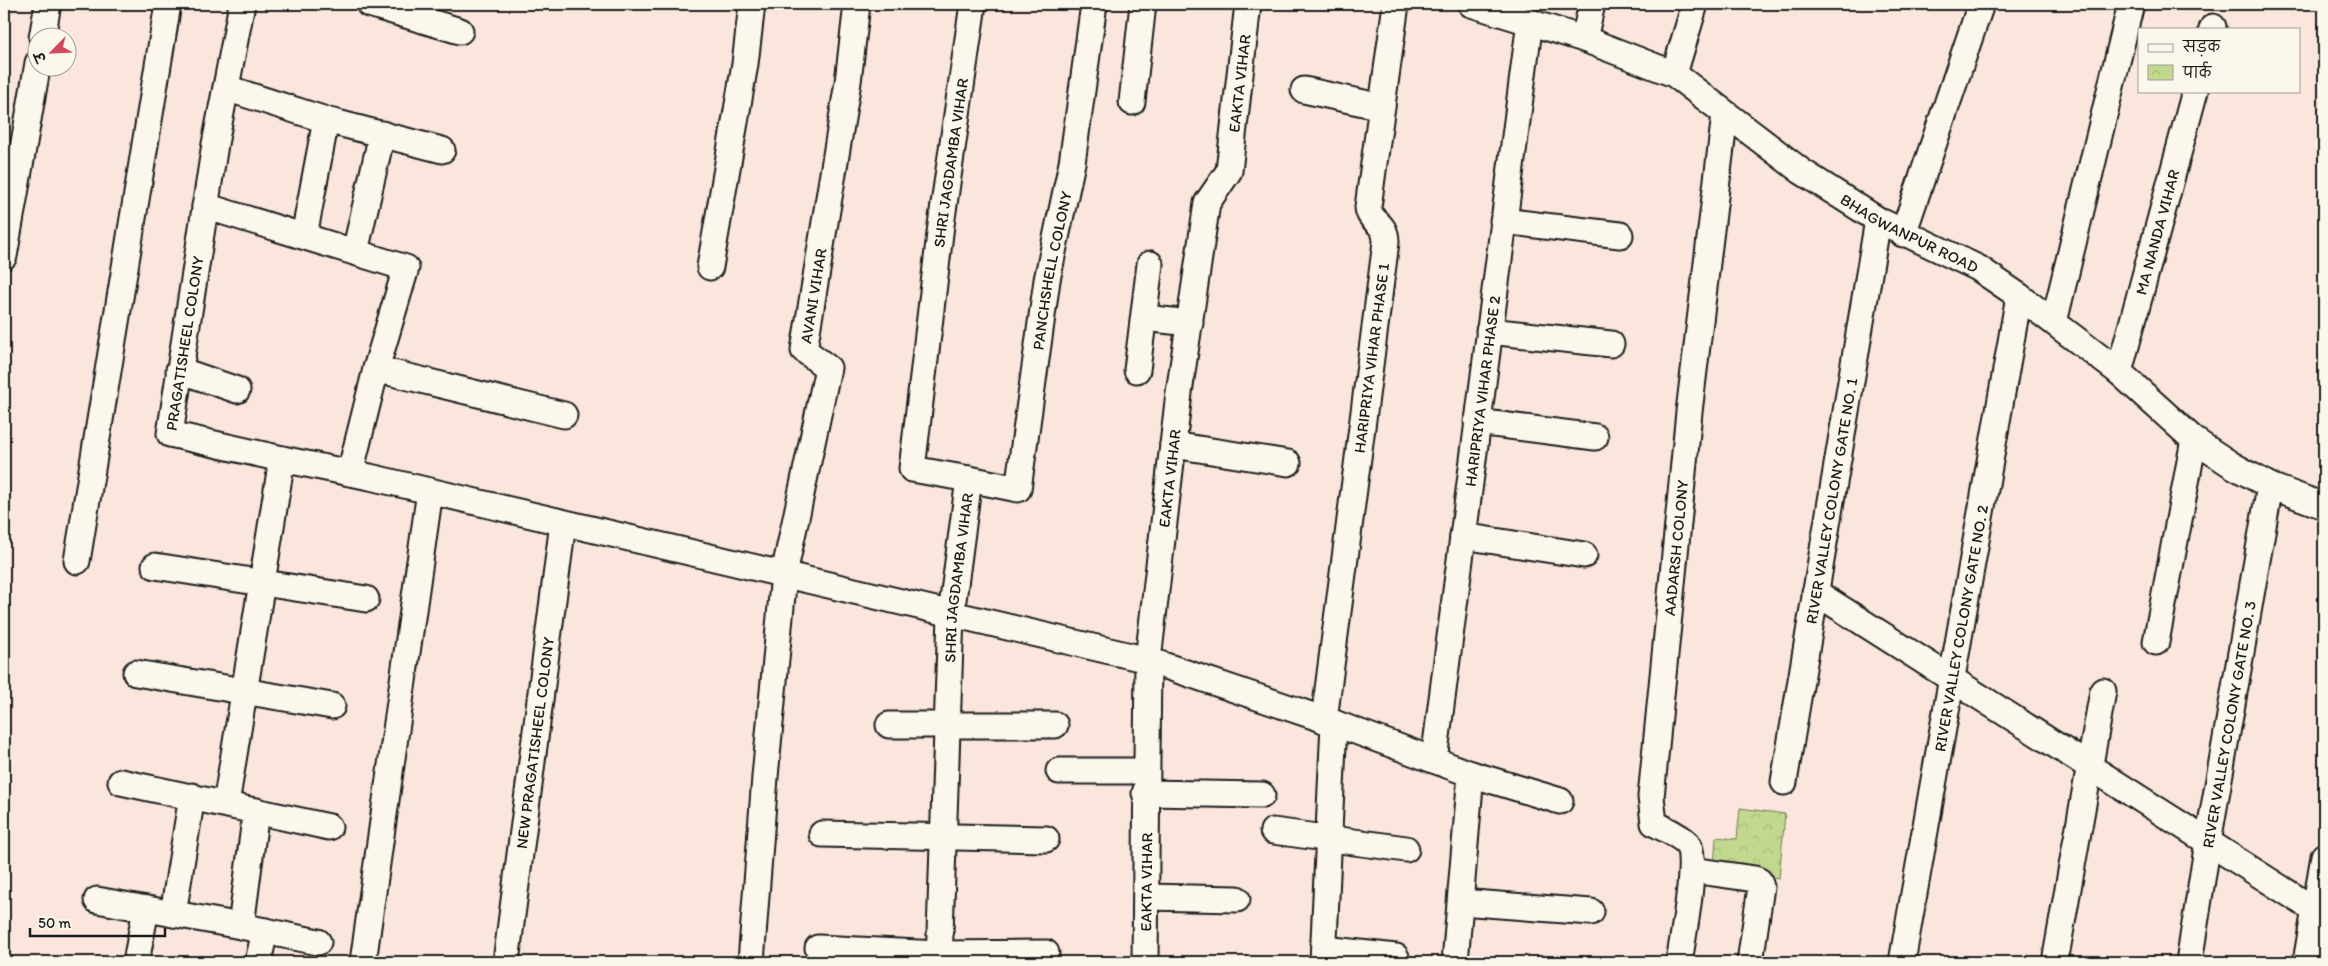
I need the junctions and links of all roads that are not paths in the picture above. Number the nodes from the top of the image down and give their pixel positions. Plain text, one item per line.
1 (48, 4) edge
2 (168, 4) edge
3 (242, 4) edge
4 (370, 4) edge
5 (752, 4) edge
6 (856, 4) edge
7 (973, 4) edge
8 (1094, 4) edge
9 (1143, 4) edge
10 (1248, 4) edge
11 (1396, 4) edge
12 (1592, 4) edge
13 (1695, 4) edge
14 (1981, 4) edge
15 (2131, 4) edge
16 (1482, 5) edge
17 (1530, 21) junction
18 (44, 28) edge
19 (460, 31) dead end
20 (1584, 39) junction
21 (1674, 74) junction
22 (35, 78) edge
23 (226, 88) junction
24 (1304, 90) dead end
25 (2195, 92) edge
26 (1132, 102) dead end
27 (1382, 107) junction
28 (1725, 114) junction
29 (326, 120) junction
30 (382, 134) junction
31 (442, 150) dead end
32 (205, 206) junction
33 (1878, 220) junction
34 (1502, 221) junction
35 (1903, 234) junction
36 (1620, 235) dead end
37 (304, 236) junction
38 (355, 252) junction
39 (4, 256) edge
40 (1150, 264) dead end
41 (710, 267) dead end
42 (2019, 296) junction
43 (1144, 318) junction
44 (2054, 322) junction
45 (1190, 323) junction
46 (1488, 331) junction
47 (1611, 344) dead end
48 (179, 370) junction
49 (376, 370) junction
50 (1137, 370) dead end
51 (2119, 372) junction
52 (237, 390) dead end
53 (564, 415) dead end
54 (1477, 422) junction
55 (1595, 437) dead end
56 (2194, 440) junction
57 (1173, 445) junction
58 (282, 459) junction
59 (1288, 463) dead end
60 (350, 473) junction
61 (969, 479) junction
62 (2270, 486) junction
63 (430, 491) junction
64 (2324, 506) edge
65 (563, 523) junction
66 (1463, 536) junction
67 (1584, 555) dead end
68 (77, 561) dead end
69 (155, 566) dead end
70 (784, 574) junction
71 (262, 584) junction
72 (1815, 592) junction
73 (366, 598) dead end
74 (951, 615) junction
75 (2156, 642) dead end
76 (1148, 660) junction
77 (136, 673) dead end
78 (1952, 679) junction
79 (244, 691) junction
80 (2103, 691) dead end
81 (332, 706) dead end
82 (1329, 721) junction
83 (889, 724) dead end
84 (947, 724) junction
85 (1055, 725) dead end
86 (1434, 760) junction
87 (2090, 767) junction
88 (1059, 771) dead end
89 (1471, 774) junction
90 (121, 782) dead end
91 (1145, 782) junction
92 (1784, 782) dead end
93 (1262, 795) dead end
94 (192, 796) junction
95 (1560, 801) dead end
96 (226, 804) junction
97 (256, 811) junction
98 (329, 827) dead end
99 (1273, 831) dead end
100 (822, 834) dead end
101 (944, 838) junction
102 (1329, 838) junction
103 (1046, 839) dead end
104 (2208, 842) junction
105 (1406, 849) dead end
106 (2324, 856) edge
107 (1692, 870) junction
108 (1146, 897) junction
109 (1238, 899) dead end
110 (97, 900) dead end
111 (1461, 902) junction
112 (146, 909) junction
113 (2315, 910) junction
114 (1591, 912) dead end
115 (173, 914) junction
116 (240, 926) junction
117 (265, 931) junction
118 (318, 942) dead end
119 (818, 948) dead end
120 (1046, 953) dead end
121 (1324, 956) edge
122 (1396, 957) dead end
123 (940, 958) edge
124 (136, 962) edge
125 (258, 962) edge
126 (363, 962) edge
127 (506, 962) edge
128 (751, 962) edge
129 (1144, 962) edge
130 (1456, 962) edge
131 (1679, 962) edge
132 (1750, 962) edge
133 (1902, 962) edge
134 (2055, 962) edge
135 (2189, 962) edge
136 (2306, 962) edge

1 - 18 street
2 - 68 street
3 - 23 street, PRAGATISHEEL COLONY
4 - 19 street
5 - 41 street
6 - 70 street, AVANI VIHAR
7 - 61 street, SHRI JAGDAMBA VIHAR
8 - 61 street, PANCHSHELL COLONY
9 - 26 street
10 - 45 street, EAKTA VIHAR
11 - 27 street, HARIPRIYA VIHAR PHASE 1
12 - 20 street
13 - 21 street
14 - 35 street
15 - 44 street
16 - 17 street, BHAGWANPUR ROAD
17 - 20 street, BHAGWANPUR ROAD
17 - 34 street, HARIPRIYA VIHAR PHASE 2
20 - 21 street, BHAGWANPUR ROAD
21 - 28 street, BHAGWANPUR ROAD
22 - 39 street
23 - 29 street
23 - 32 street, PRAGATISHEEL COLONY
24 - 27 street
25 - 51 street, MA NANDA VIHAR
27 - 82 street, HARIPRIYA VIHAR PHASE 1
28 - 33 street, BHAGWANPUR ROAD
28 - 107 street, AADARSH COLONY
29 - 30 street
29 - 37 street
30 - 31 street
30 - 38 street
32 - 37 street
32 - 48 street, PRAGATISHEEL COLONY
33 - 35 street, BHAGWANPUR ROAD
33 - 72 street, RIVER VALLEY COLONY GATE NO. 1
34 - 36 street
34 - 46 street, HARIPRIYA VIHAR PHASE 2
35 - 42 street, BHAGWANPUR ROAD
37 - 38 street
38 - 49 street
40 - 43 street
42 - 44 street, BHAGWANPUR ROAD
42 - 78 street, RIVER VALLEY COLONY GATE NO. 2
43 - 45 street
43 - 50 street
44 - 51 street, BHAGWANPUR ROAD
45 - 57 street, EAKTA VIHAR
46 - 47 street
46 - 54 street, HARIPRIYA VIHAR PHASE 2
48 - 52 street
48 - 58 street, PRAGATISHEEL COLONY
49 - 53 street
49 - 60 street
51 - 56 street, BHAGWANPUR ROAD
54 - 55 street
54 - 66 street, HARIPRIYA VIHAR PHASE 2
56 - 62 street, BHAGWANPUR ROAD
56 - 75 street
57 - 59 street
57 - 76 street, EAKTA VIHAR
58 - 60 street
58 - 71 street
60 - 63 street
61 - 74 street, SHRI JAGDAMBA VIHAR
62 - 64 street, BHAGWANPUR ROAD
62 - 104 street, RIVER VALLEY COLONY GATE NO. 3
63 - 65 street
63 - 126 street
65 - 70 street
65 - 127 street, NEW PRAGATISHEEL COLONY
66 - 67 street
66 - 86 street, HARIPRIYA VIHAR PHASE 2
69 - 71 street
70 - 74 street
70 - 128 street
71 - 73 street
71 - 79 street
72 - 78 street
72 - 92 street, RIVER VALLEY COLONY GATE NO. 1
74 - 76 street
74 - 84 street, SHRI JAGDAMBA VIHAR
76 - 82 street
76 - 91 street, EAKTA VIHAR
77 - 79 street
78 - 87 street
78 - 133 street, RIVER VALLEY COLONY GATE NO. 2
79 - 81 street
79 - 96 street
80 - 87 street
82 - 86 street
82 - 102 street, HARIPRIYA VIHAR PHASE 1
83 - 84 street
84 - 85 street
84 - 101 street, SHRI JAGDAMBA VIHAR
86 - 89 street
87 - 104 street
87 - 134 street
88 - 91 street
89 - 95 street
89 - 111 street
90 - 94 street
91 - 93 street
91 - 108 street, EAKTA VIHAR
94 - 96 street
94 - 115 street
96 - 97 street
97 - 98 street
97 - 116 street
99 - 102 street
100 - 101 street
101 - 103 street
101 - 123 street, SHRI JAGDAMBA VIHAR
102 - 105 street
102 - 121 street, HARIPRIYA VIHAR PHASE 1
104 - 113 street
104 - 135 street, RIVER VALLEY COLONY GATE NO. 3
106 - 113 street
107 - 131 street, AADARSH COLONY
107 - 132 street
108 - 109 street
108 - 129 street, EAKTA VIHAR
110 - 112 street
111 - 114 street
111 - 130 street
112 - 115 street
112 - 124 street
113 - 136 street
115 - 116 street
116 - 117 street
117 - 118 street
117 - 125 street
119 - 123 street
120 - 123 street
121 - 122 street

